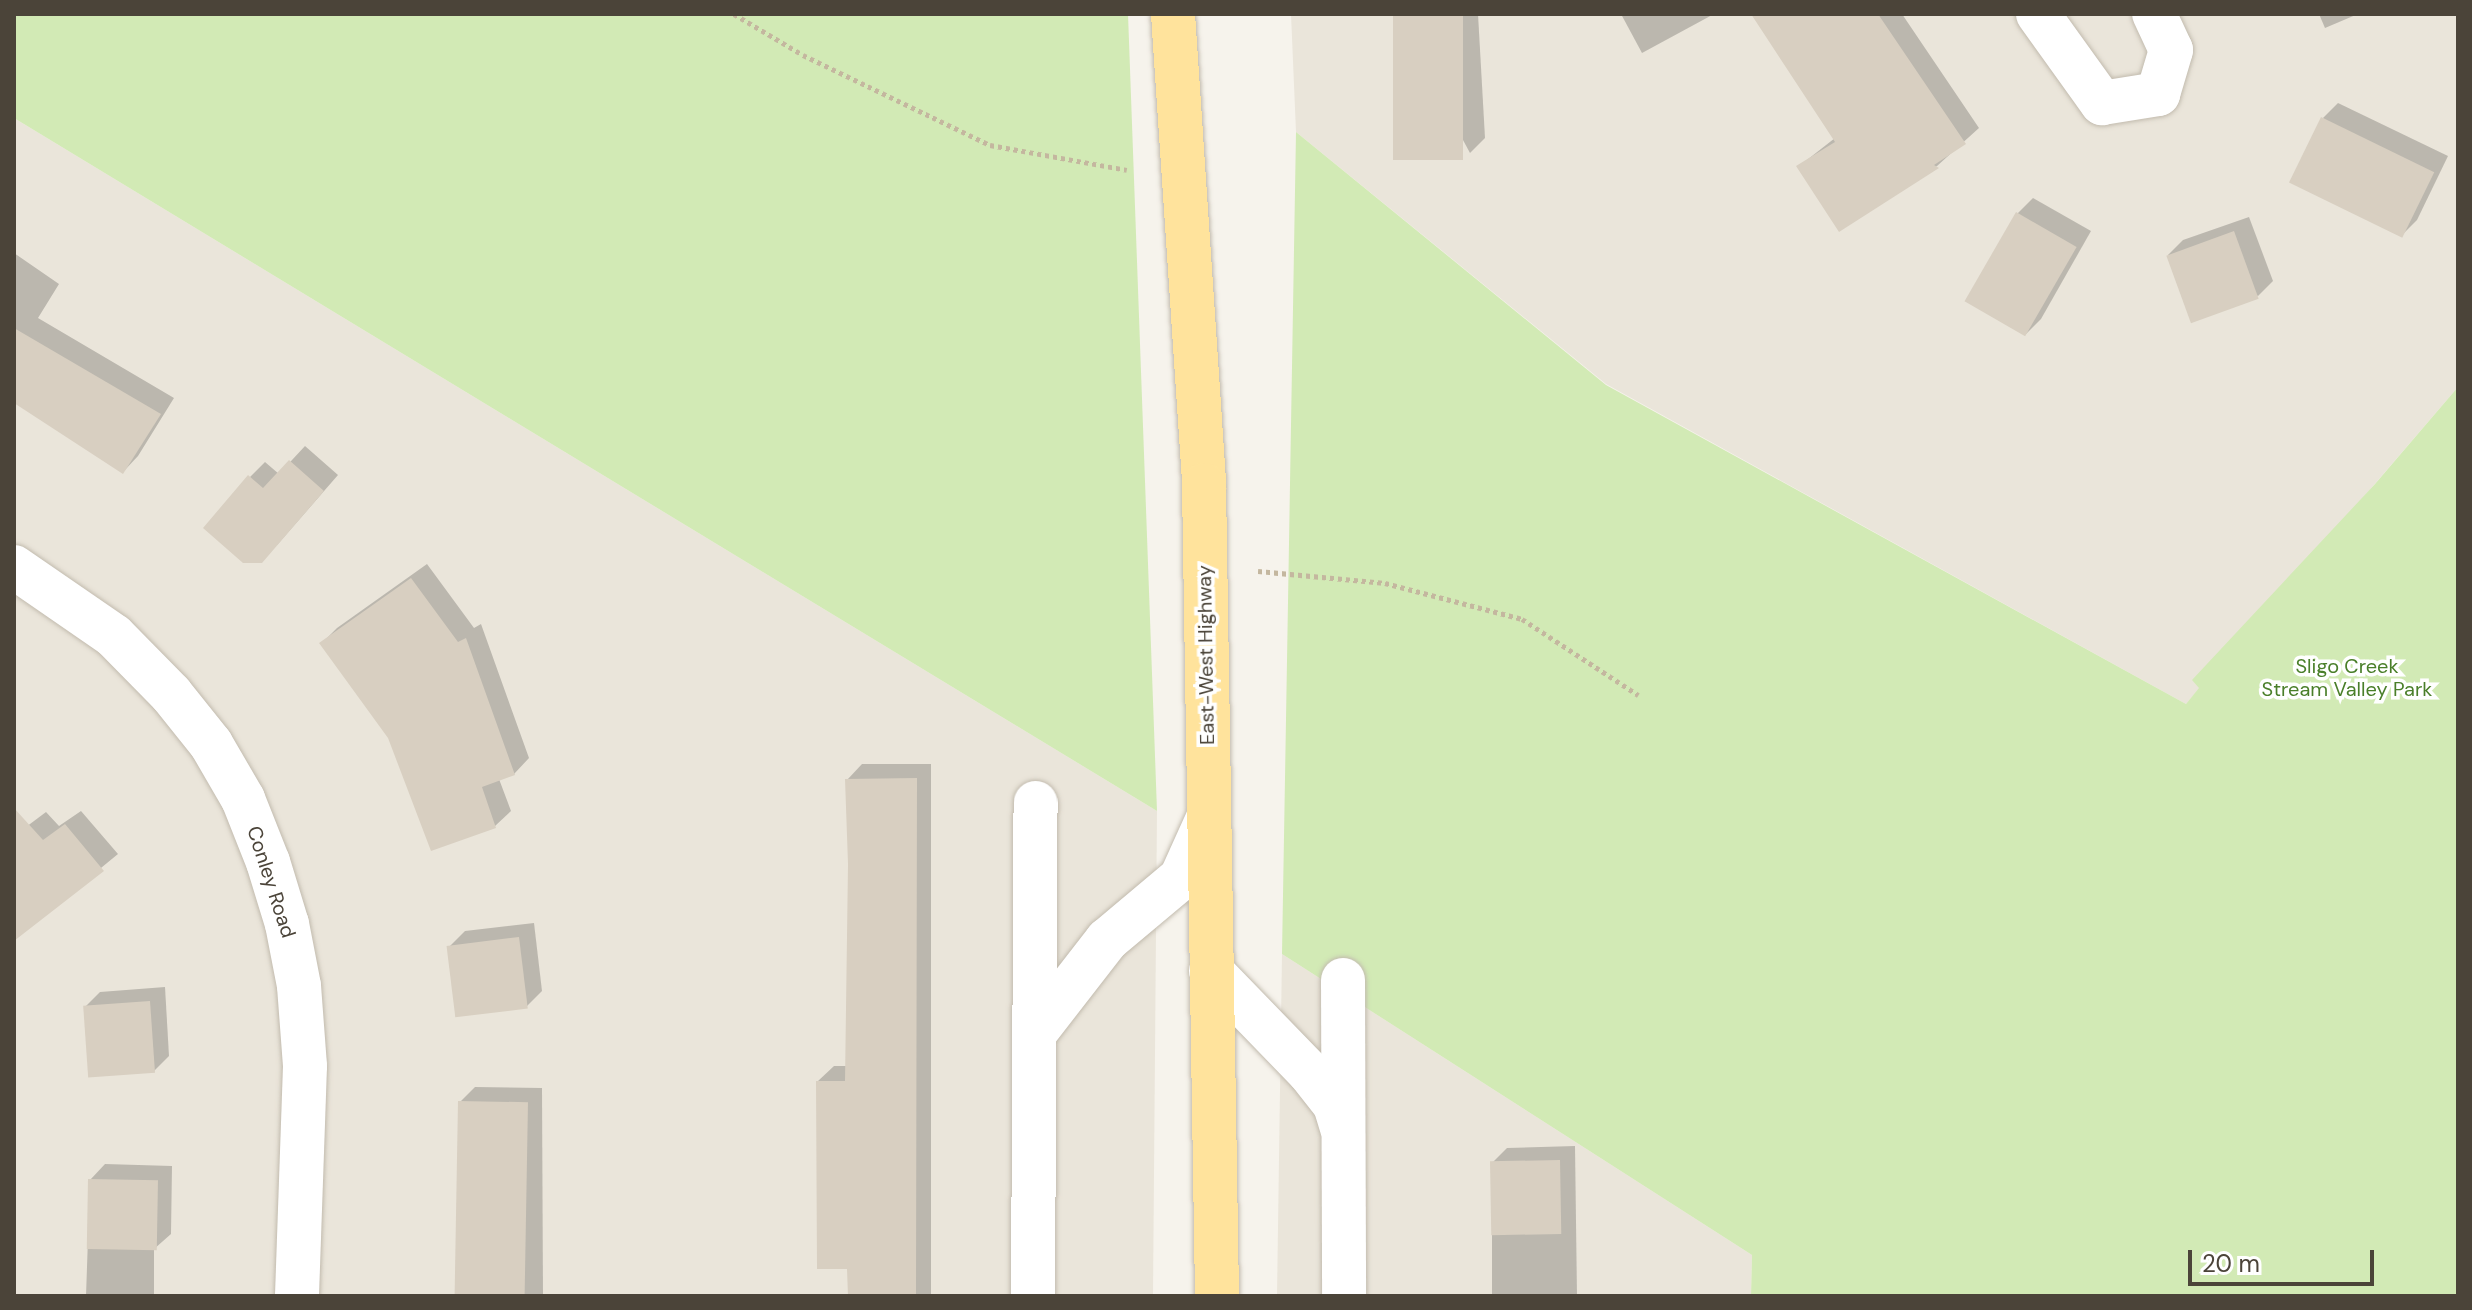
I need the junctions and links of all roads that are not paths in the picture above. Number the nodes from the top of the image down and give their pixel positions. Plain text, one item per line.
1 (1173, 14) edge
2 (2038, 14) edge
3 (2154, 14) edge
4 (14, 567) edge
5 (1036, 803) dead end
6 (1209, 816) junction
7 (1211, 971) junction
8 (1343, 980) dead end
9 (1034, 1034) junction
10 (1345, 1138) junction
11 (297, 1296) edge
12 (1033, 1296) edge
13 (1217, 1296) edge
14 (1344, 1296) edge

1 - 6 main road, East-West Highway
2 - 3 street
4 - 11 street, Conley Road
5 - 9 street
6 - 7 main road, East-West Highway
6 - 9 street
7 - 10 street
7 - 13 main road, East-West Highway
8 - 10 street
9 - 12 street
10 - 14 street

